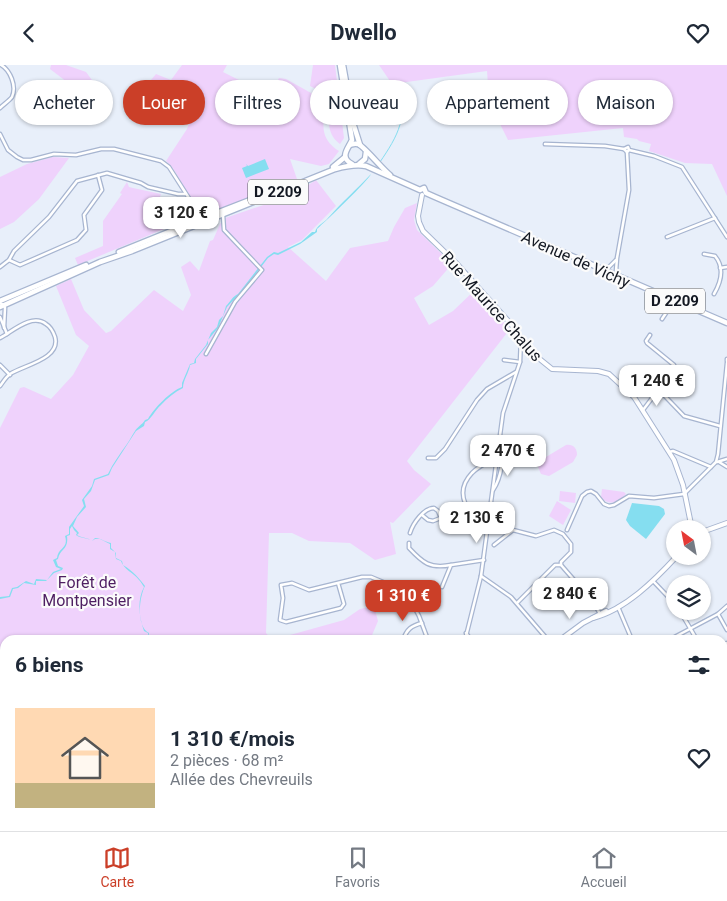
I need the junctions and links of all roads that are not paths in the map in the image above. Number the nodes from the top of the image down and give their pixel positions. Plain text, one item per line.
1 (1, 65) edge
2 (342, 65) edge
3 (0, 108) edge
4 (0, 135) edge
5 (545, 144) dead end
6 (350, 145) junction
7 (360, 145) junction
8 (627, 150) junction
9 (366, 151) junction
10 (345, 157) junction
11 (356, 165) junction
12 (98, 175) junction
13 (398, 180) junction
14 (423, 192) junction
15 (186, 194) junction
16 (192, 205) junction
17 (223, 212) junction
18 (715, 219) junction
19 (200, 220) junction
20 (667, 237) dead end
21 (727, 237) edge
22 (704, 255) dead end
23 (9, 259) junction
24 (616, 259) junction
25 (0, 267) edge
26 (727, 267) edge
27 (720, 269) junction
28 (605, 271) junction
29 (616, 271) dead end
30 (714, 294) dead end
31 (674, 301) junction
32 (1, 304) edge
33 (0, 317) edge
34 (662, 319) dead end
35 (727, 323) edge
36 (4, 328) junction
37 (7, 334) junction
38 (650, 335) dead end
39 (0, 338) edge
40 (521, 338) junction
41 (527, 347) junction
42 (206, 354) dead end
43 (521, 356) junction
44 (504, 360) dead end
45 (727, 361) edge
46 (520, 362) junction
47 (0, 365) edge
48 (516, 371) junction
49 (10, 375) junction
50 (506, 378) junction
51 (512, 383) junction
52 (0, 386) edge
53 (659, 390) junction
54 (725, 394) edge
55 (642, 411) junction
56 (720, 426) junction
57 (500, 441) junction
58 (669, 452) junction
59 (498, 455) junction
60 (428, 458) dead end
61 (727, 459) edge
62 (717, 462) junction
63 (711, 467) junction
64 (727, 467) edge
65 (492, 492) junction
66 (684, 494) junction
67 (466, 508) junction
68 (422, 515) junction
69 (441, 518) junction
70 (690, 520) edge
71 (727, 525) edge
72 (488, 529) junction
73 (711, 529) edge
74 (567, 530) dead end
75 (410, 533) dead end
76 (409, 543) dead end
77 (494, 545) dead end
78 (484, 560) junction
79 (451, 565) junction
80 (561, 565) junction
81 (667, 565) edge
82 (481, 576) junction
83 (652, 579) junction
84 (338, 583) junction
85 (442, 587) dead end
86 (666, 594) edge
87 (517, 603) junction
88 (727, 606) edge
89 (618, 607) junction
90 (601, 614) junction
91 (718, 614) junction
92 (686, 620) edge
93 (422, 623) junction
94 (691, 628) junction
95 (727, 631) edge
96 (466, 633) edge
97 (404, 635) edge
98 (426, 635) edge
99 (544, 635) edge
100 (565, 635) edge
101 (630, 635) edge
102 (678, 635) edge
103 (694, 635) edge

1 - 3 street
2 - 6 main road
2 - 7 main road
4 - 15 street
5 - 8 street
6 - 7 main road
6 - 10 main road
7 - 9 main road
8 - 18 street
8 - 24 street
9 - 11 main road
9 - 13 main road, Avenue de Vichy / D 2209
10 - 11 main road
10 - 17 main road, D 2209
11 - 13 main road, Avenue de Vichy / D 2209
11 - 17 main road, D 2209
12 - 15 street
12 - 23 street
12 - 23 street
13 - 14 main road, Avenue de Vichy / D 2209
14 - 28 main road, Avenue de Vichy / D 2209
14 - 40 street, Rue Maurice Chalus
15 - 16 street
16 - 19 street
16 - 19 street
17 - 19 main road, D 2209
17 - 42 street
18 - 20 street
18 - 21 street
19 - 32 main road, D 2209
19 - 32 main road, D 2209
22 - 27 street
23 - 25 street
24 - 28 street
24 - 29 street
26 - 27 street
27 - 30 street
28 - 31 main road, Avenue de Vichy / D 2209
31 - 34 street
31 - 35 main road, Avenue de Vichy / D 2209
32 - 36 street
33 - 36 street
36 - 37 street
37 - 39 street
37 - 49 street
38 - 53 street
40 - 41 street, Rue Maurice Chalus
40 - 43 street
41 - 43 street
41 - 55 street, Rue Maurice Chalus
43 - 46 street
44 - 46 street
45 - 54 street
46 - 48 street
47 - 49 street
48 - 50 street
48 - 51 street
49 - 52 street
50 - 51 street
50 - 60 street
51 - 57 street
53 - 55 street
53 - 56 street
54 - 56 street
55 - 58 street, Rue Maurice Chalus
56 - 62 street
57 - 59 street
57 - 65 street
58 - 63 street
58 - 66 street, Rue Maurice Chalus
59 - 65 street
59 - 67 street
61 - 62 street
62 - 63 street
62 - 64 street
63 - 66 street
65 - 72 street
66 - 70 street, Rue Maurice Chalus
66 - 74 street
67 - 69 street
67 - 72 street
68 - 69 street
68 - 69 street
68 - 75 street
71 - 73 street
72 - 78 street
76 - 79 street
77 - 80 street
78 - 79 street
78 - 82 street
79 - 85 street
80 - 87 street
80 - 90 street
81 - 83 street
82 - 87 street
82 - 96 street
83 - 86 street
83 - 89 street
84 - 84 street
84 - 93 street
87 - 99 street
88 - 91 street
89 - 90 street
89 - 101 street
90 - 100 street
91 - 94 street
91 - 95 street
92 - 94 street
93 - 97 street
93 - 98 street
94 - 102 street
94 - 103 street

